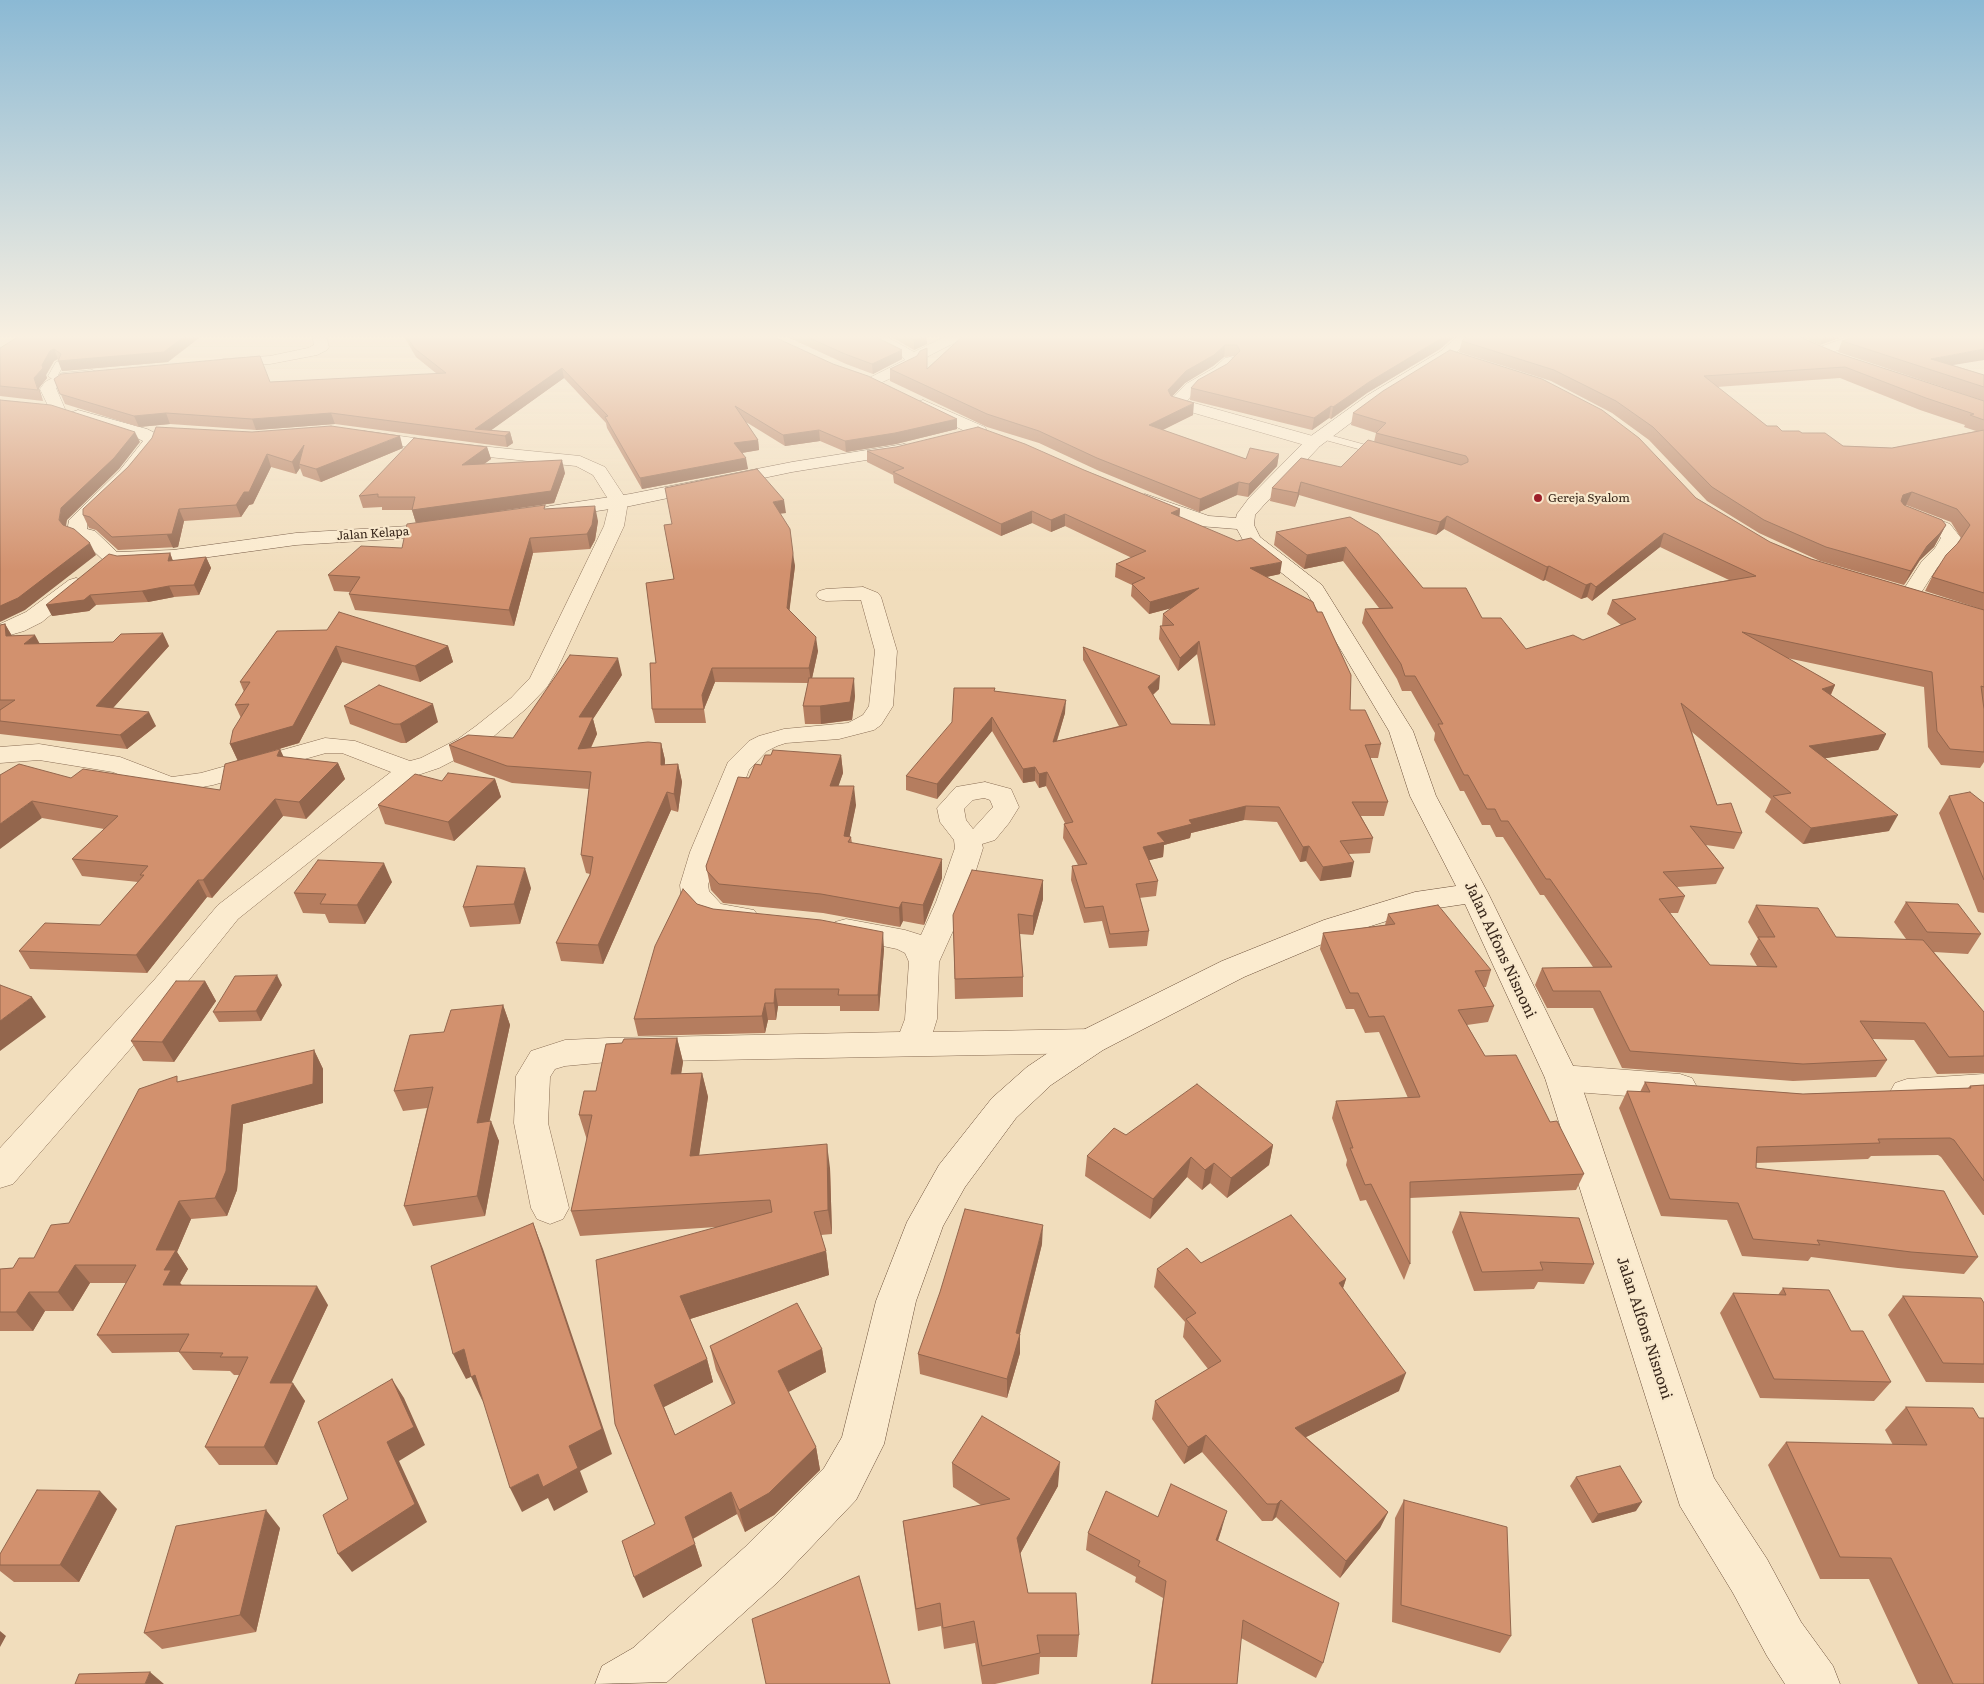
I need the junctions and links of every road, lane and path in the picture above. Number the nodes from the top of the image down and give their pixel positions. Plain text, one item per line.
1 (73, 414) edge
2 (942, 414) edge
3 (1218, 414) edge
4 (1353, 414) edge
5 (170, 431) edge
6 (979, 431) junction
7 (141, 433) junction
8 (349, 433) edge
9 (997, 437) edge
10 (948, 438) edge
11 (1318, 439) junction
12 (919, 446) edge
13 (1394, 456) edge
14 (1127, 491) edge
15 (619, 502) junction
16 (1905, 513) edge
17 (535, 514) edge
18 (1244, 522) junction
19 (458, 525) edge
20 (97, 566) junction
21 (826, 595) dead end
22 (1910, 595) edge
23 (0, 631) edge
24 (0, 755) edge
25 (409, 770) junction
26 (967, 839) dead end
27 (1474, 893) junction
28 (765, 919) edge
29 (823, 925) edge
30 (924, 962) junction
31 (1092, 1041) junction
32 (913, 1043) junction
33 (1562, 1078) junction
34 (1984, 1087) edge
35 (1706, 1089) edge
36 (1873, 1094) edge
37 (0, 1173) edge
38 (550, 1208) dead end
39 (620, 1684) edge
40 (1815, 1684) edge

1 - 7 street
2 - 6 street
3 - 11 street
4 - 11 street
5 - 7 street
6 - 9 street
6 - 10 street
7 - 20 street
8 - 15 street
11 - 13 lane
11 - 18 street
12 - 15 street
14 - 18 street
15 - 17 street
15 - 25 street
16 - 22 street
18 - 27 street, Jalan Alfons Nisnoni
19 - 20 street, Jalan Kelapa
20 - 23 street
21 - 28 street
24 - 25 street
25 - 37 street
26 - 30 street
27 - 31 street
27 - 33 street, Jalan Alfons Nisnoni
29 - 30 street
30 - 32 street
31 - 32 street
31 - 39 street
32 - 38 street
33 - 35 street
33 - 40 street, Jalan Alfons Nisnoni
34 - 36 street

